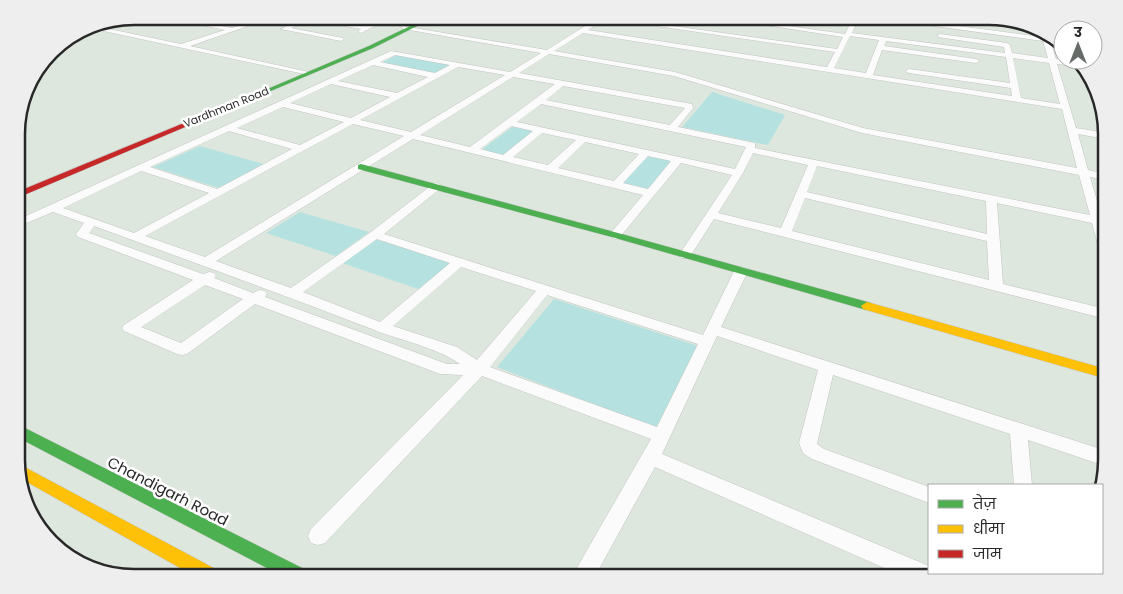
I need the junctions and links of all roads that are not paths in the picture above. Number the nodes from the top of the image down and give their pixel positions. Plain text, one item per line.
1 (210, 25) edge
2 (219, 25) edge
3 (248, 25) edge
4 (292, 25) edge
5 (353, 25) edge
6 (375, 25) edge
7 (408, 25) edge
8 (592, 25) edge
9 (718, 25) edge
10 (852, 25) edge
11 (934, 25) edge
12 (215, 26) junction
13 (405, 26) junction
14 (659, 26) joint
15 (862, 27) dead end
16 (950, 27) joint
17 (368, 28) junction
18 (101, 30) edge
19 (102, 30) edge
20 (233, 30) junction
21 (652, 30) dead end
22 (582, 31) junction
23 (849, 31) junction
24 (709, 33) junction
25 (1031, 34) edge
26 (928, 35) dead end
27 (883, 38) junction
28 (341, 39) junction
29 (1048, 42) edge
30 (330, 43) dead end
31 (182, 46) junction
32 (747, 48) junction
33 (880, 48) junction
34 (839, 51) junction
35 (976, 51) junction
36 (548, 52) junction
37 (914, 53) junction
38 (1010, 56) junction
39 (976, 61) junction
40 (1053, 61) joint
41 (372, 63) junction
42 (458, 64) junction
43 (829, 70) junction
44 (1055, 70) edge
45 (301, 71) junction
46 (909, 71) junction
47 (513, 74) junction
48 (436, 76) junction
49 (869, 76) junction
50 (975, 81) junction
51 (331, 82) junction
52 (905, 82) junction
53 (562, 83) junction
54 (1014, 86) junction
55 (397, 96) junction
56 (1017, 100) junction
57 (539, 101) junction
58 (282, 104) junction
59 (1065, 107) junction
60 (352, 121) junction
61 (511, 123) junction
62 (228, 128) junction
63 (673, 128) junction
64 (541, 129) junction
65 (1071, 130) junction
66 (1098, 135) edge
67 (412, 136) junction
68 (583, 139) junction
69 (300, 148) junction
70 (472, 150) junction
71 (751, 150) junction
72 (646, 152) junction
73 (505, 158) junction
74 (678, 160) junction
75 (814, 162) junction
76 (361, 166) junction
77 (141, 168) junction
78 (550, 169) junction
79 (738, 173) junction
80 (1083, 173) junction
81 (1098, 176) edge
82 (25, 184) edge
83 (616, 185) junction
84 (437, 186) junction
85 (25, 192) edge
86 (217, 192) junction
87 (650, 193) junction
88 (801, 194) junction
89 (990, 198) junction
90 (53, 208) junction
91 (1098, 213) edge
92 (710, 214) junction
93 (25, 220) edge
94 (1098, 220) edge
95 (91, 222) junction
96 (785, 233) junction
97 (375, 235) junction
98 (615, 235) junction
99 (135, 237) junction
100 (993, 238) junction
101 (685, 255) junction
102 (459, 262) junction
103 (205, 263) junction
104 (220, 268) junction
105 (741, 271) junction
106 (204, 279) junction
107 (271, 286) junction
108 (996, 286) junction
109 (545, 289) junction
110 (293, 293) junction
111 (254, 298) junction
112 (1098, 312) edge
113 (382, 328) junction
114 (711, 336) junction
115 (828, 366) junction
116 (479, 368) junction
117 (1098, 372) edge
118 (1018, 429) junction
119 (25, 434) edge
120 (661, 436) junction
121 (1098, 456) edge
122 (651, 457) junction
123 (26, 474) edge
124 (1023, 484) edge
125 (928, 495) edge
126 (318, 536) dead end
127 (199, 569) edge
128 (287, 569) edge
129 (587, 569) edge
130 (911, 569) edge

1 - 12 street
2 - 12 street
3 - 20 street
4 - 28 street
5 - 17 street
6 - 17 street
7 - 13 street, Vardhman Road
8 - 22 street
9 - 24 street
10 - 23 street
11 - 16 street
12 - 20 street
13 - 36 street
13 - 45 street, Vardhman Road
14 - 21 street
14 - 24 street
15 - 23 street
16 - 25 street
17 - 28 street
18 - 45 street
19 - 31 street
20 - 31 street
22 - 32 street
22 - 36 street
23 - 27 street
23 - 32 street
23 - 34 street
24 - 32 street
26 - 38 street
27 - 33 street
27 - 35 street
28 - 30 street
29 - 40 street
31 - 45 street
32 - 34 street
32 - 43 street
33 - 37 street
33 - 49 street
34 - 43 street
35 - 38 street
35 - 39 street
36 - 47 street
36 - 80 street
37 - 39 street
37 - 46 street
38 - 40 street
38 - 54 street
39 - 50 street
41 - 42 street
41 - 48 street
41 - 51 street
42 - 47 street
42 - 48 street
43 - 49 street
44 - 59 street
45 - 82 street, Vardhman Road
45 - 85 street, Vardhman Road
46 - 50 street
46 - 52 street
47 - 53 street
47 - 67 street
48 - 55 street
49 - 52 street
50 - 54 street
51 - 55 street
51 - 58 street
52 - 56 street
53 - 57 street
53 - 63 street
54 - 56 street
55 - 60 street
56 - 59 street
57 - 61 street
57 - 63 street
58 - 60 street
58 - 62 street
59 - 65 street
60 - 67 street
60 - 69 street
61 - 64 street
61 - 70 street
62 - 69 street
62 - 77 street
63 - 71 street
64 - 68 street
64 - 73 street
65 - 66 street
65 - 80 street
67 - 70 street
67 - 76 street
68 - 72 street
68 - 78 street
69 - 86 street
70 - 73 street
71 - 75 street
71 - 79 street
72 - 74 street
72 - 83 street
73 - 78 street
74 - 79 street
74 - 87 street
75 - 88 street
75 - 89 street
76 - 84 street
76 - 103 street
77 - 86 street
77 - 90 street
78 - 83 street
79 - 92 street
80 - 81 street
80 - 91 street
83 - 87 street
84 - 97 street
84 - 98 street
86 - 99 street
87 - 98 street
88 - 96 street
88 - 100 street
89 - 94 street
89 - 100 street
90 - 93 street
90 - 95 street
92 - 96 street
92 - 101 street
95 - 99 street
95 - 106 street
96 - 108 street
97 - 102 street
97 - 110 street
98 - 101 street
99 - 103 street
100 - 108 street
101 - 105 street
102 - 109 street
102 - 113 street
103 - 104 street
104 - 106 street
104 - 107 street
105 - 114 street
105 - 117 street
106 - 111 street
106 - 111 street
107 - 110 street
107 - 111 street
108 - 112 street
109 - 114 street
109 - 116 street
110 - 113 street
111 - 116 street
113 - 116 street
114 - 115 street
114 - 120 street
115 - 118 street
115 - 125 street
116 - 120 street
116 - 126 street
118 - 121 street
118 - 124 street
119 - 128 street, Chandigarh Road
120 - 122 street
122 - 129 street
122 - 130 street
123 - 127 street

